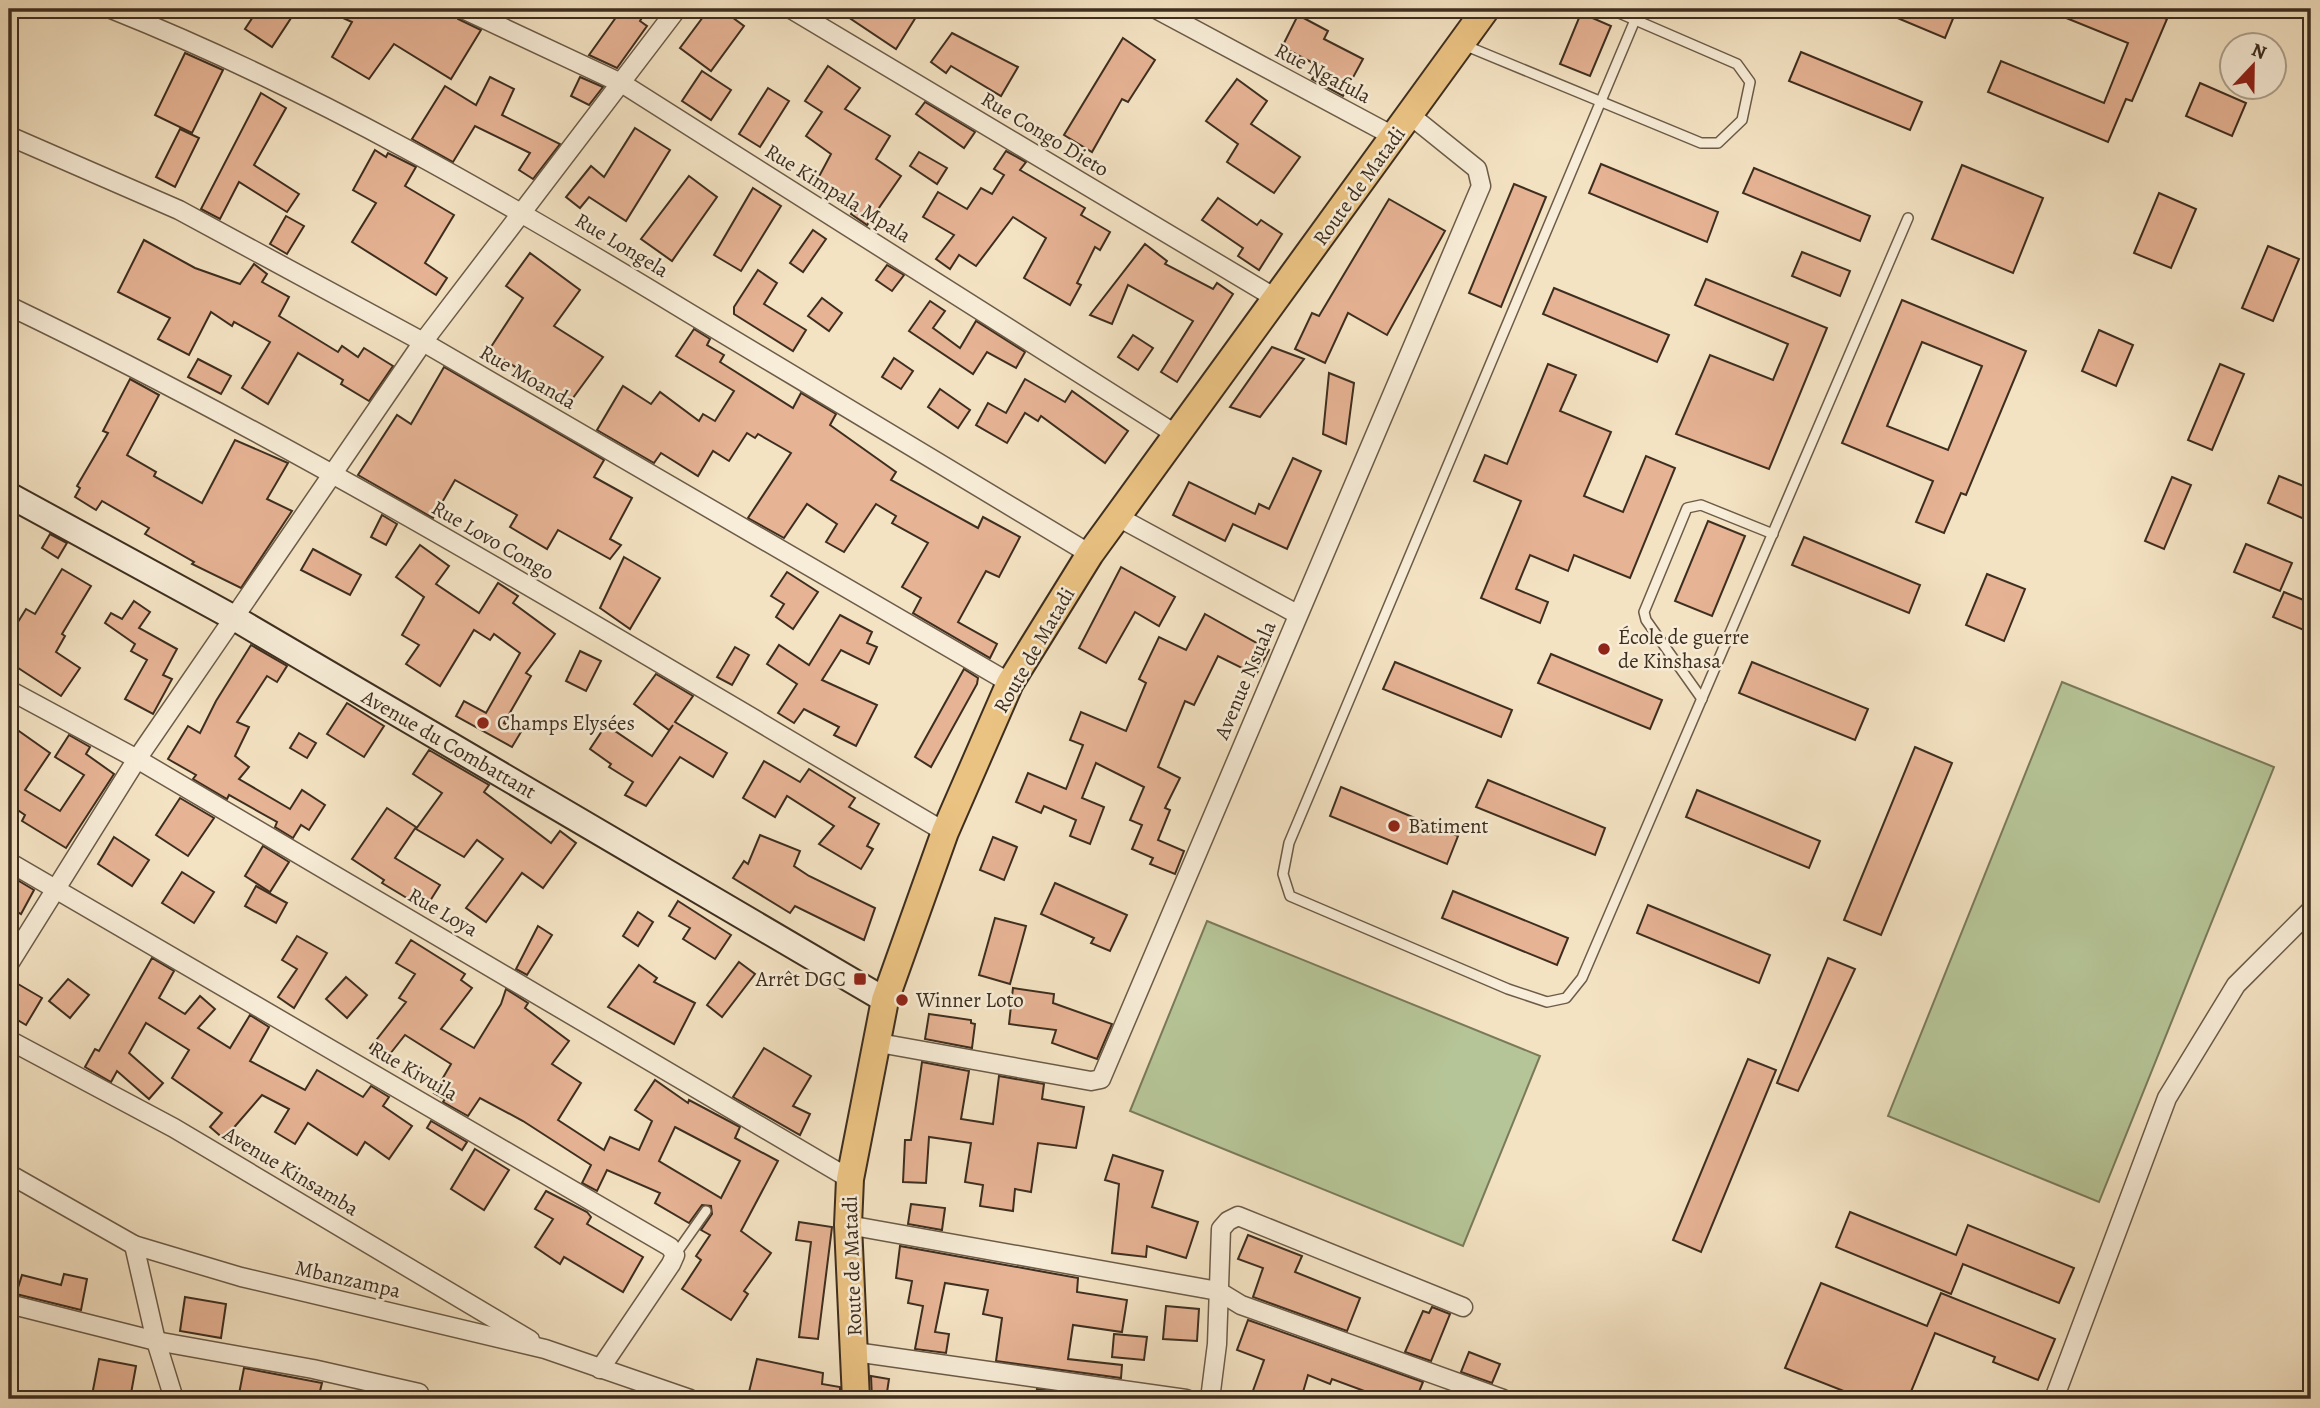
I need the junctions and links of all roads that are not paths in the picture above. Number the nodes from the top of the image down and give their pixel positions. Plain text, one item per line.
1 (111, 9) edge
2 (463, 9) edge
3 (677, 9) edge
4 (791, 9) edge
5 (1156, 9) edge
6 (1486, 9) edge
7 (1609, 9) edge
8 (1635, 20) junction
9 (1462, 44) junction
10 (623, 84) junction
11 (1601, 102) junction
12 (1410, 115) junction
13 (9, 136) edge
14 (1395, 137) junction
15 (523, 212) junction
16 (1908, 218) dead end
17 (1277, 299) junction
18 (9, 306) edge
19 (423, 342) junction
20 (1177, 435) junction
21 (334, 473) junction
22 (9, 495) edge
23 (1118, 517) junction
24 (1773, 534) junction
25 (1090, 554) junction
26 (1297, 614) junction
27 (236, 619) junction
28 (1010, 683) junction
29 (9, 690) edge
30 (1702, 699) junction
31 (137, 759) junction
32 (945, 832) junction
33 (9, 862) edge
34 (58, 889) junction
35 (2311, 910) edge
36 (9, 964) edge
37 (886, 1000) junction
38 (9, 1040) edge
39 (879, 1044) junction
40 (9, 1174) edge
41 (850, 1179) junction
42 (706, 1211) dead end
43 (848, 1225) junction
44 (134, 1245) junction
45 (675, 1255) junction
46 (1218, 1291) junction
47 (9, 1304) edge
48 (1463, 1307) dead end
49 (156, 1341) junction
50 (545, 1349) junction
51 (855, 1352) junction
52 (600, 1369) junction
53 (419, 1393) dead end
54 (680, 1398) edge
55 (174, 1399) edge
56 (856, 1399) edge
57 (1186, 1399) edge
58 (1210, 1399) edge
59 (1503, 1399) edge
60 (2054, 1399) edge

1 - 15 street, Rue Longela
2 - 10 street, Rue Kimpala Mpala
3 - 10 street
4 - 17 street, Rue Congo Dieto
5 - 14 street, Rue Ngafula
6 - 9 main road, Route de Matadi
7 - 8 lane
8 - 11 lane
8 - 11 lane
9 - 11 lane
9 - 12 main road, Route de Matadi
10 - 15 street
10 - 20 street, Rue Kimpala Mpala
11 - 30 lane
12 - 14 main road, Route de Matadi
12 - 26 street, Avenue Nsuala
13 - 19 street, Rue Moanda
14 - 17 main road, Route de Matadi
15 - 19 street
15 - 25 street, Rue Longela
16 - 24 lane
17 - 20 main road, Route de Matadi
18 - 21 street, Rue Lovo Congo
19 - 21 street
19 - 28 street, Rue Moanda
20 - 23 main road, Route de Matadi
21 - 27 street
21 - 32 street, Rue Lovo Congo
22 - 27 street, Avenue du Combattant
23 - 25 main road, Route de Matadi
23 - 26 street
24 - 30 lane
24 - 30 lane
25 - 28 main road, Route de Matadi
26 - 39 street, Avenue Nsuala
27 - 31 street
27 - 37 street, Avenue du Combattant
28 - 32 main road, Route de Matadi
29 - 31 street, Rue Loya
31 - 34 street
31 - 41 street, Rue Loya
32 - 37 main road, Route de Matadi
33 - 34 street, Rue Kivuila
34 - 36 street
34 - 45 street, Rue Kivuila
35 - 60 street
37 - 39 main road, Route de Matadi
38 - 50 street, Avenue Kinsamba
39 - 41 main road, Route de Matadi
40 - 44 street, Mbanzampa
41 - 43 main road, Route de Matadi
42 - 45 lane
43 - 46 street
43 - 51 main road, Route de Matadi
44 - 49 street
44 - 50 street, Mbanzampa
45 - 52 street
46 - 48 street
46 - 58 street
46 - 59 street
47 - 49 street
49 - 53 street
49 - 55 street
50 - 52 street, Mbanzampa
51 - 56 main road, Route de Matadi
51 - 57 street
52 - 54 street, Mbanzampa

